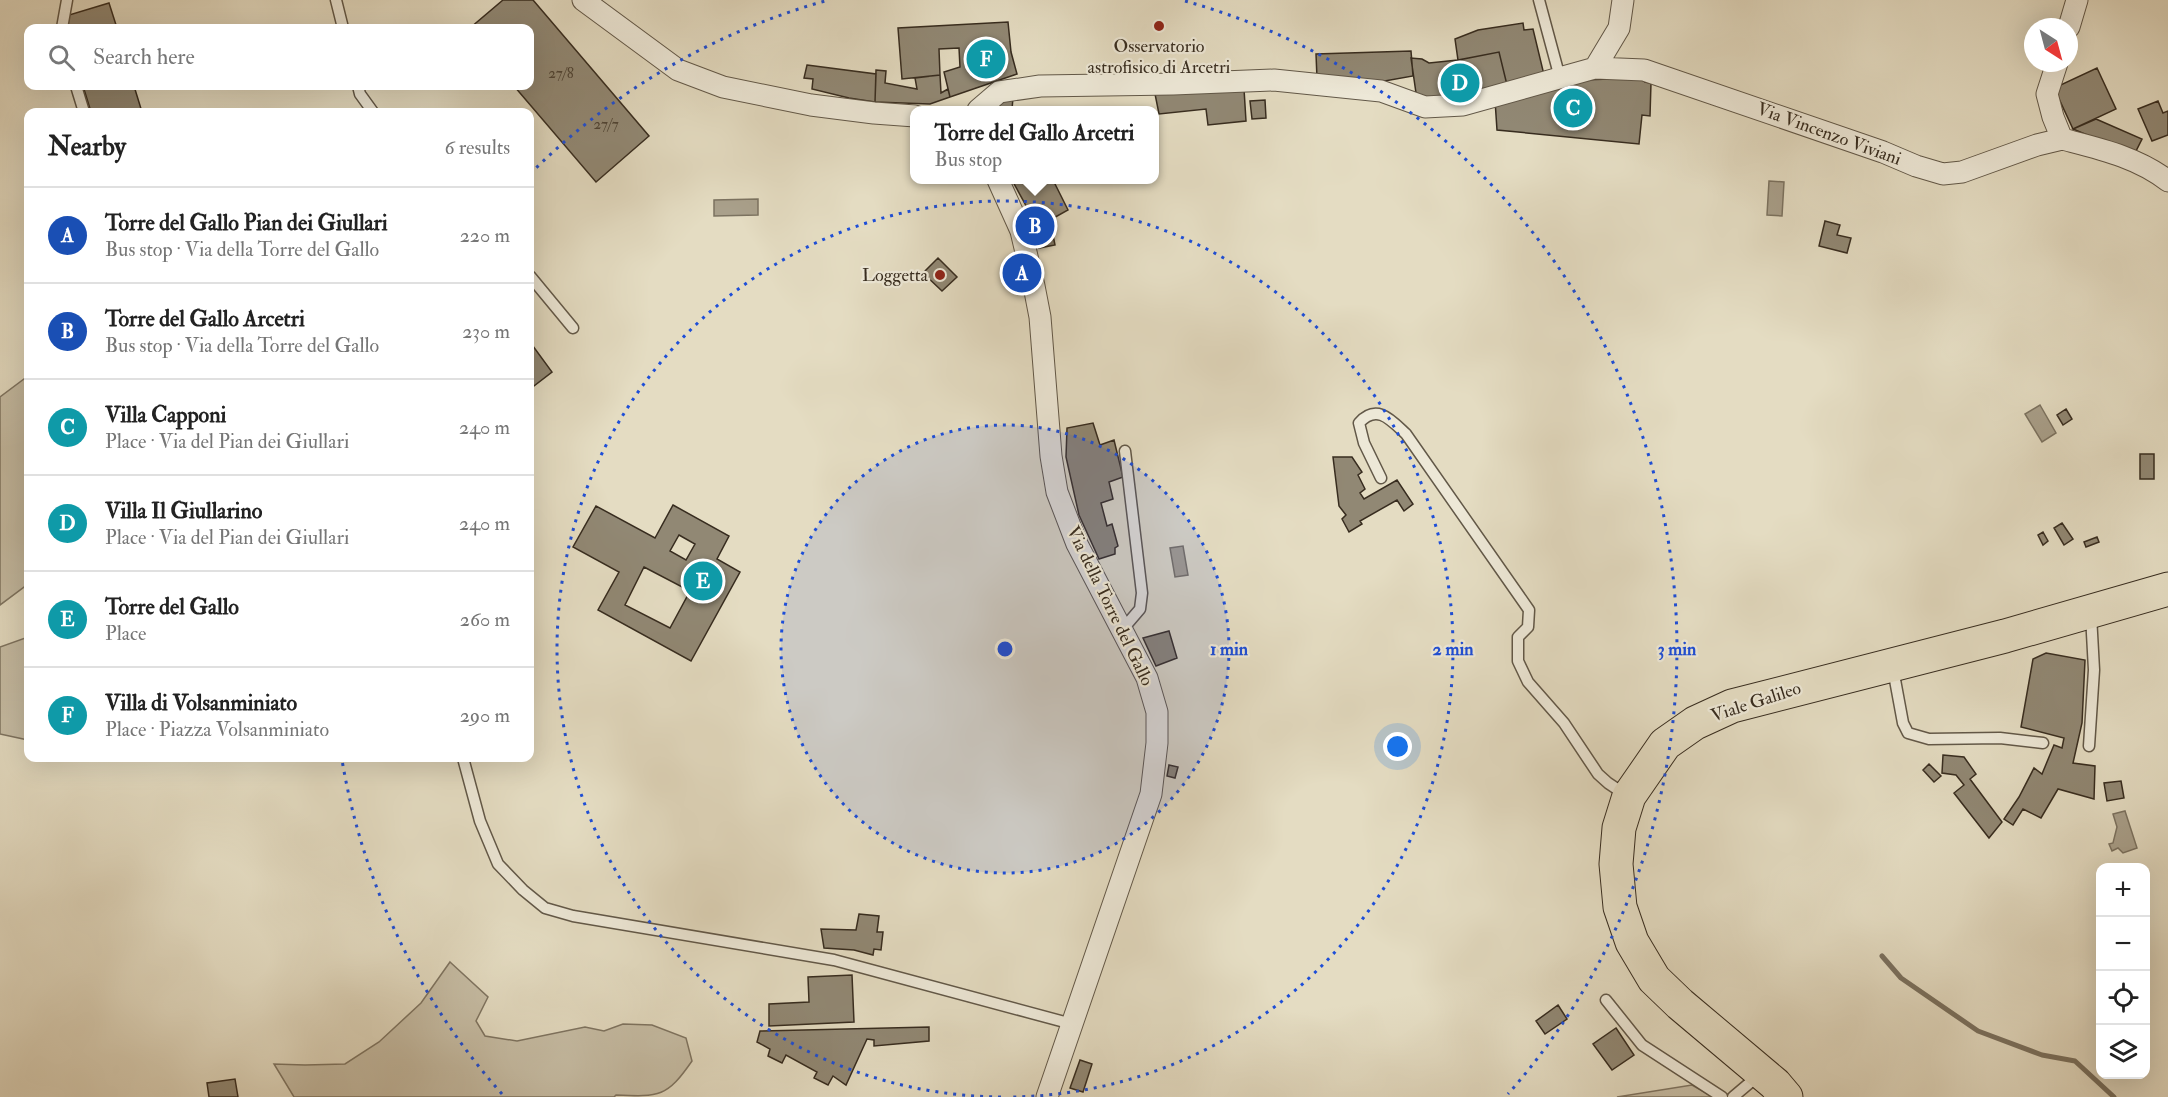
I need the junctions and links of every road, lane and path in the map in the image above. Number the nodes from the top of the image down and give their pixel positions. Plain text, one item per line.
1 (67, 0) edge
2 (336, 0) edge
3 (583, 0) edge
4 (1539, 0) edge
5 (1623, 0) edge
6 (2077, 0) edge
7 (2072, 18) edge
8 (63, 24) edge
9 (342, 24) edge
10 (1594, 68) junction
11 (2054, 72) edge
12 (1560, 78) junction
13 (77, 90) edge
14 (359, 90) edge
15 (984, 106) edge
16 (83, 108) edge
17 (370, 108) edge
18 (910, 116) edge
19 (2062, 139) junction
20 (2168, 181) edge
21 (1000, 184) edge
22 (534, 281) edge
23 (573, 328) dead end
24 (1125, 451) dead end
25 (1381, 478) dead end
26 (2168, 589) edge
27 (2091, 611) junction
28 (1122, 630) junction
29 (1892, 666) junction
30 (2043, 743) dead end
31 (2089, 746) dead end
32 (464, 762) edge
33 (1629, 796) junction
34 (1606, 1000) dead end
35 (1072, 1024) junction
36 (1761, 1073) junction
37 (1047, 1097) edge
38 (1722, 1097) edge
39 (1733, 1097) edge
40 (1786, 1097) edge

1 - 8 lane
2 - 9 lane
3 - 18 street
4 - 12 lane
5 - 10 street
6 - 7 street
10 - 12 street, Via Vincenzo Viviani
10 - 19 street, Via Vincenzo Viviani
11 - 19 street
12 - 15 street, Via Vincenzo Viviani
13 - 16 lane
14 - 17 lane
19 - 20 street
21 - 28 street, Via della Torre del Gallo
22 - 23 lane
24 - 28 lane
25 - 33 lane
26 - 27 main road, Viale Galileo
27 - 29 main road, Viale Galileo
27 - 31 lane
28 - 35 street, Via della Torre del Gallo
29 - 30 lane
29 - 33 main road, Viale Galileo
32 - 35 lane
33 - 36 main road, Viale Galileo
34 - 38 lane
35 - 37 street, Via della Torre del Gallo
36 - 39 lane
36 - 40 main road, Viale Galileo

